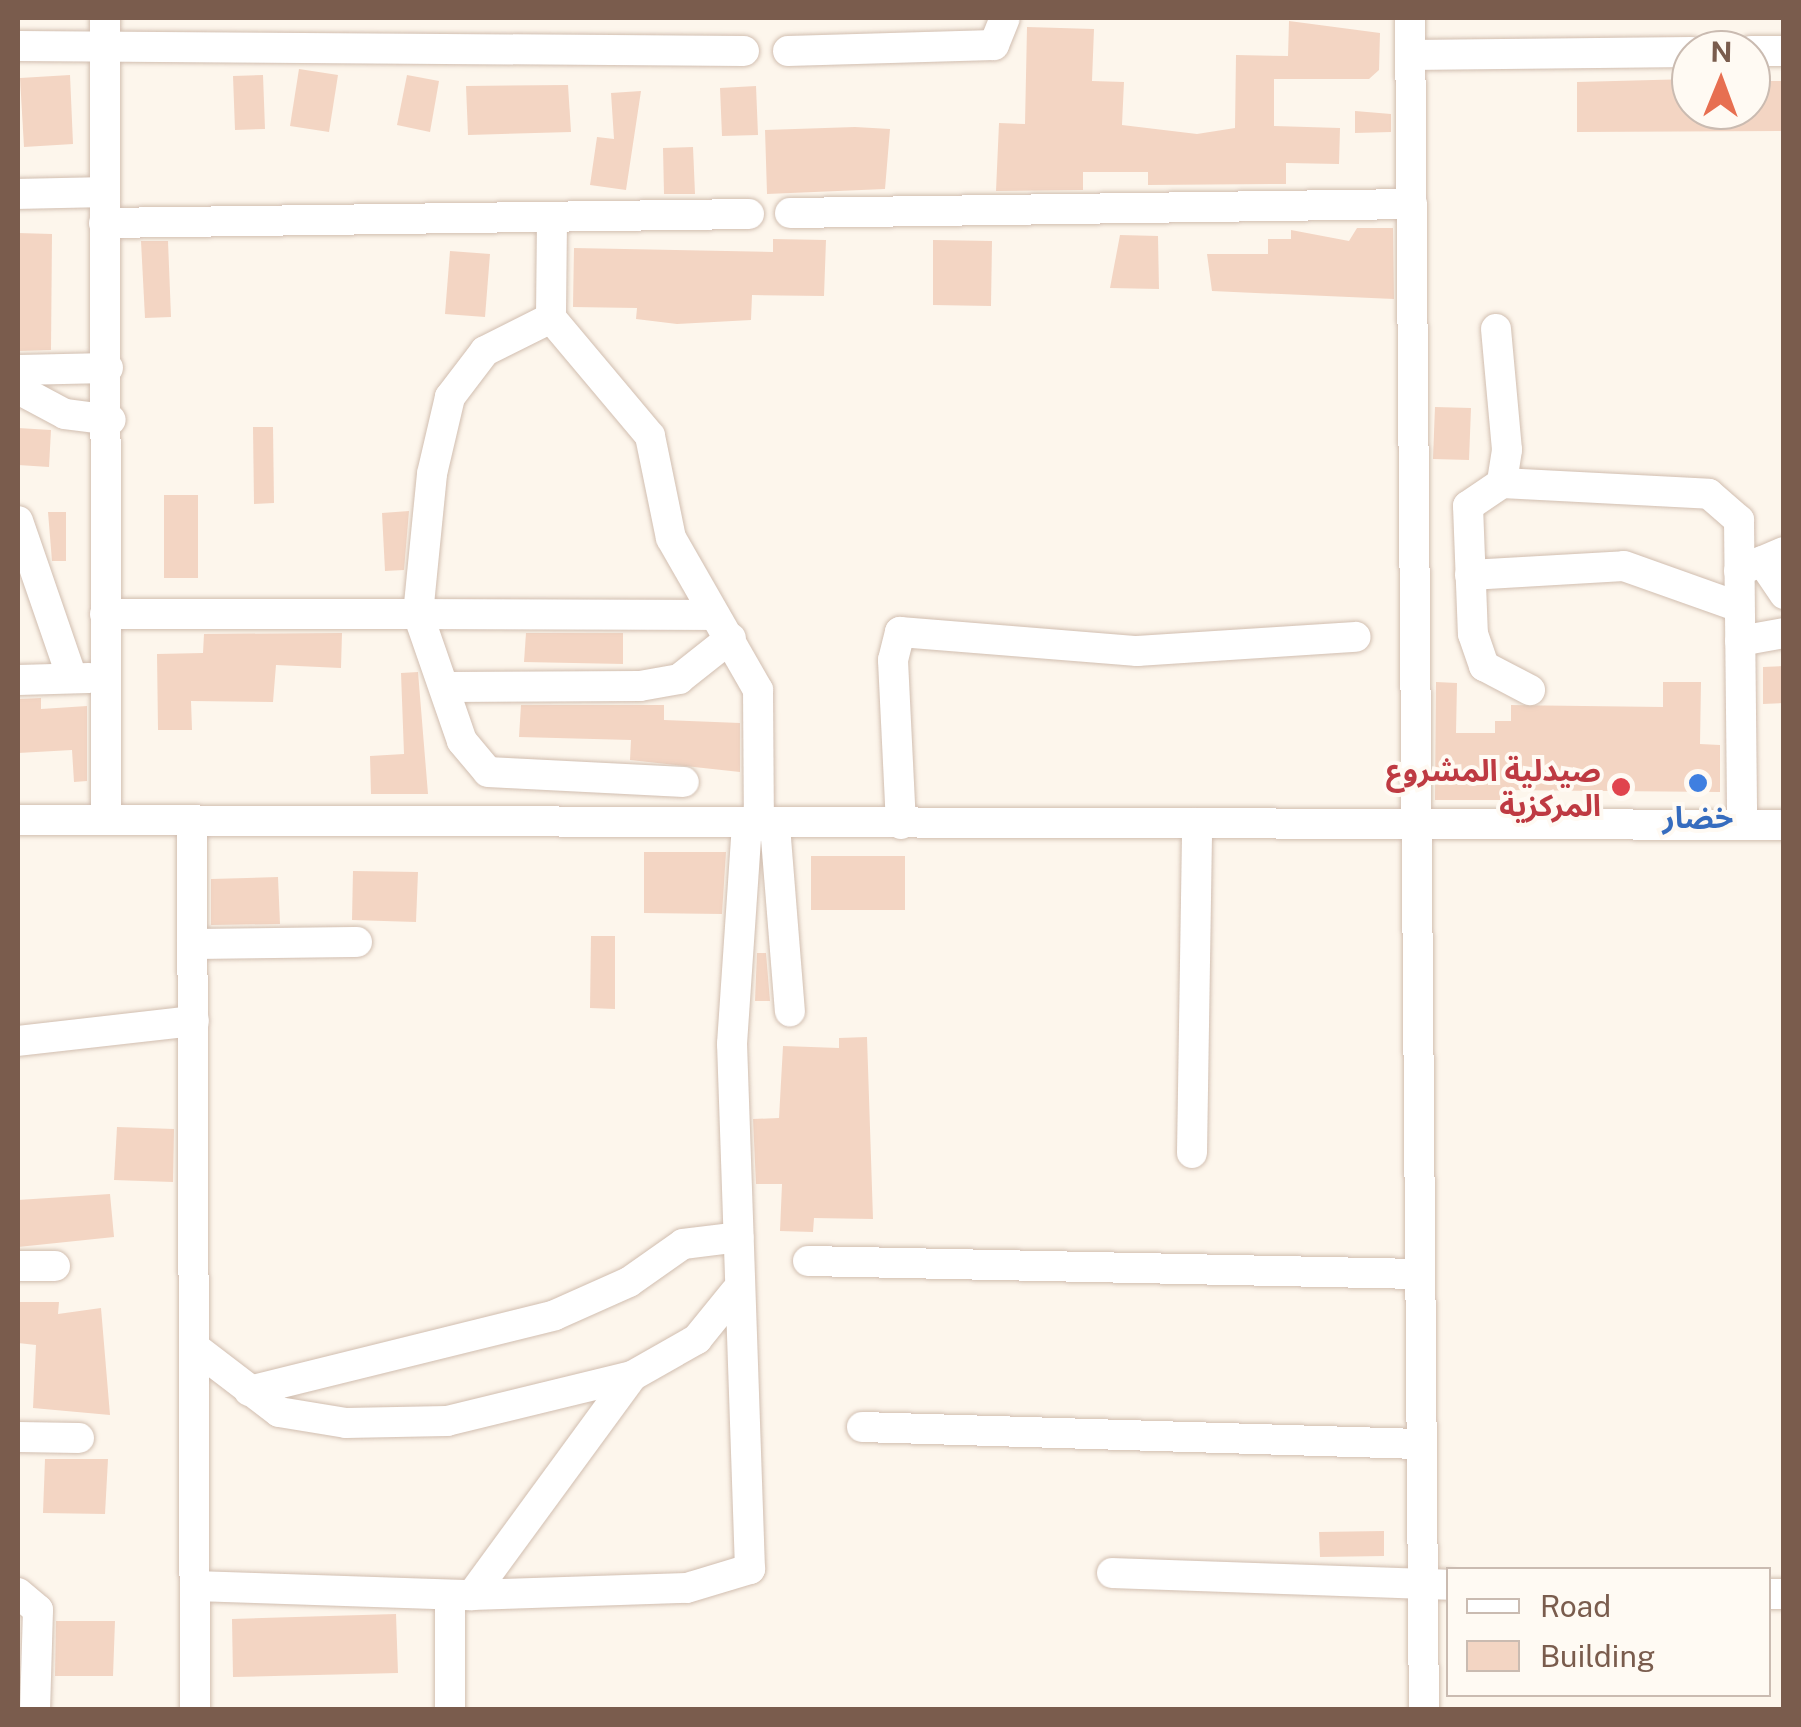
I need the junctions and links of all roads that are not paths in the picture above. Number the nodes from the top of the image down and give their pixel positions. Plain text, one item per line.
1 (1005, 18) edge
2 (1410, 18) edge
3 (106, 30) edge
4 (18, 46) edge
5 (744, 51) dead end
6 (788, 52) dead end
7 (1671, 52) edge
8 (1410, 56) junction
9 (104, 192) junction
10 (18, 194) edge
11 (1412, 204) junction
12 (790, 213) dead end
13 (749, 214) dead end
14 (552, 220) junction
15 (104, 223) junction
16 (552, 318) junction
17 (1496, 329) dead end
18 (108, 368) junction
19 (18, 370) edge
20 (18, 389) edge
21 (111, 420) junction
22 (1502, 483) junction
23 (18, 520) edge
24 (1756, 560) edge
25 (1470, 575) junction
26 (1685, 581) junction
27 (1784, 594) edge
28 (1739, 607) junction
29 (104, 614) junction
30 (418, 614) junction
31 (722, 627) junction
32 (1784, 632) edge
33 (1356, 636) dead end
34 (1740, 641) junction
35 (105, 677) junction
36 (72, 678) junction
37 (18, 680) edge
38 (446, 687) junction
39 (1530, 690) dead end
40 (684, 782) dead end
41 (106, 818) junction
42 (18, 820) edge
43 (192, 820) junction
44 (1197, 822) junction
45 (1422, 823) junction
46 (902, 824) junction
47 (1742, 824) junction
48 (1784, 824) edge
49 (760, 826) junction
50 (356, 942) dead end
51 (192, 944) junction
52 (790, 1011) dead end
53 (194, 1021) junction
54 (18, 1042) edge
55 (1192, 1154) dead end
56 (738, 1236) junction
57 (808, 1261) dead end
58 (18, 1266) edge
59 (55, 1266) dead end
60 (1418, 1274) junction
61 (736, 1292) junction
62 (194, 1347) junction
63 (632, 1376) junction
64 (249, 1391) junction
65 (862, 1427) dead end
66 (18, 1437) edge
67 (80, 1438) dead end
68 (1420, 1444) junction
69 (1112, 1572) dead end
70 (1436, 1584) edge
71 (194, 1586) junction
72 (18, 1593) edge
73 (461, 1595) junction
74 (36, 1710) edge
75 (195, 1710) edge
76 (450, 1710) edge
77 (1424, 1710) edge

1 - 6 street
2 - 8 street
3 - 4 street
3 - 5 street
3 - 9 street
7 - 8 street
8 - 11 street
9 - 10 street
9 - 15 street
11 - 12 street
11 - 45 street
13 - 14 street
14 - 15 street
14 - 16 street
15 - 18 street
16 - 30 street
16 - 31 street
17 - 22 street
18 - 19 street
18 - 21 street
20 - 21 street
21 - 29 street
22 - 24 street
22 - 25 street
23 - 36 street
24 - 26 street
24 - 27 street
24 - 28 street
25 - 26 street
25 - 39 street
26 - 28 street
28 - 34 street
29 - 30 street
29 - 35 street
30 - 31 street
30 - 38 street
31 - 38 street
31 - 49 street
32 - 34 street
33 - 46 street
34 - 47 street
35 - 36 street
35 - 41 street
36 - 37 street
38 - 40 street
41 - 42 street
41 - 43 street
43 - 49 street
43 - 51 street
44 - 45 street
44 - 46 street
44 - 55 street
45 - 47 street
45 - 60 street
46 - 49 street
47 - 48 street
49 - 52 street
49 - 56 street
50 - 51 street
51 - 53 street
53 - 54 street
53 - 62 street
56 - 61 street
56 - 64 street
57 - 60 street
58 - 59 street
60 - 68 street
61 - 63 street
61 - 73 street
62 - 64 street
62 - 71 street
63 - 64 street
63 - 73 street
65 - 68 street
66 - 67 street
68 - 70 street
69 - 70 street
70 - 77 street
71 - 73 street
71 - 75 street
72 - 74 street
73 - 76 street

